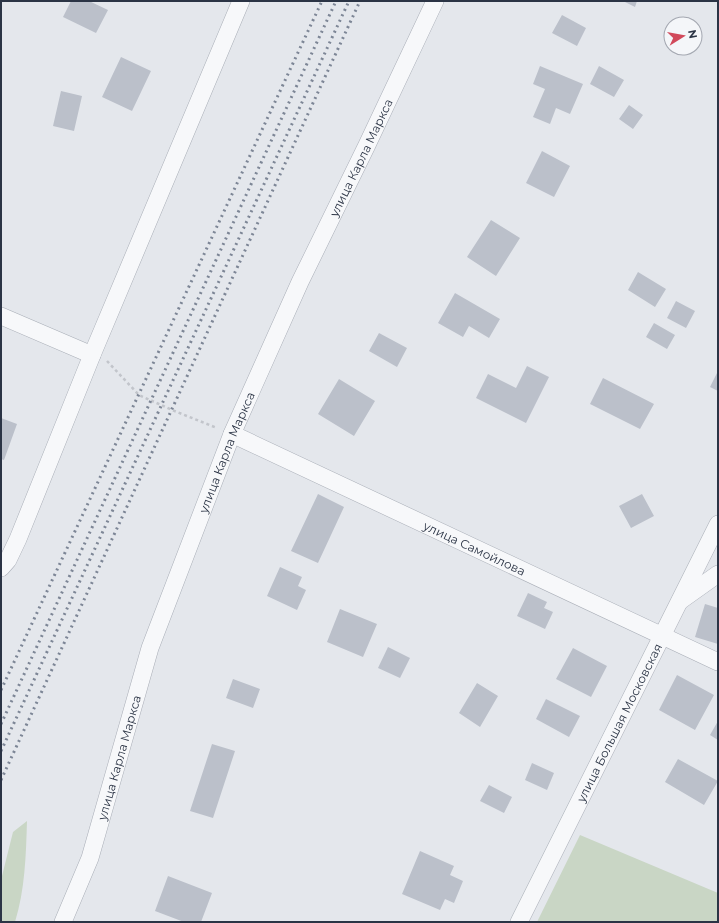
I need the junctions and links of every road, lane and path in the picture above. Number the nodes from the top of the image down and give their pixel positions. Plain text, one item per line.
1 (241, 1) edge
2 (435, 1) edge
3 (1, 316) edge
4 (92, 355) junction
5 (232, 434) junction
6 (718, 524) edge
7 (1, 568) edge
8 (718, 574) edge
9 (678, 603) junction
10 (662, 636) junction
11 (718, 662) edge
12 (63, 922) edge
13 (519, 922) edge

1 - 4 street
2 - 5 street, улица Карла Маркса
3 - 4 street
4 - 5 path
4 - 7 street
5 - 10 street, улица Самойлова
5 - 12 street, улица Карла Маркса
6 - 9 street, улица Большая Московская
8 - 9 street
9 - 10 street, улица Большая Московская
10 - 11 street, улица Самойлова
10 - 13 street, улица Большая Московская

